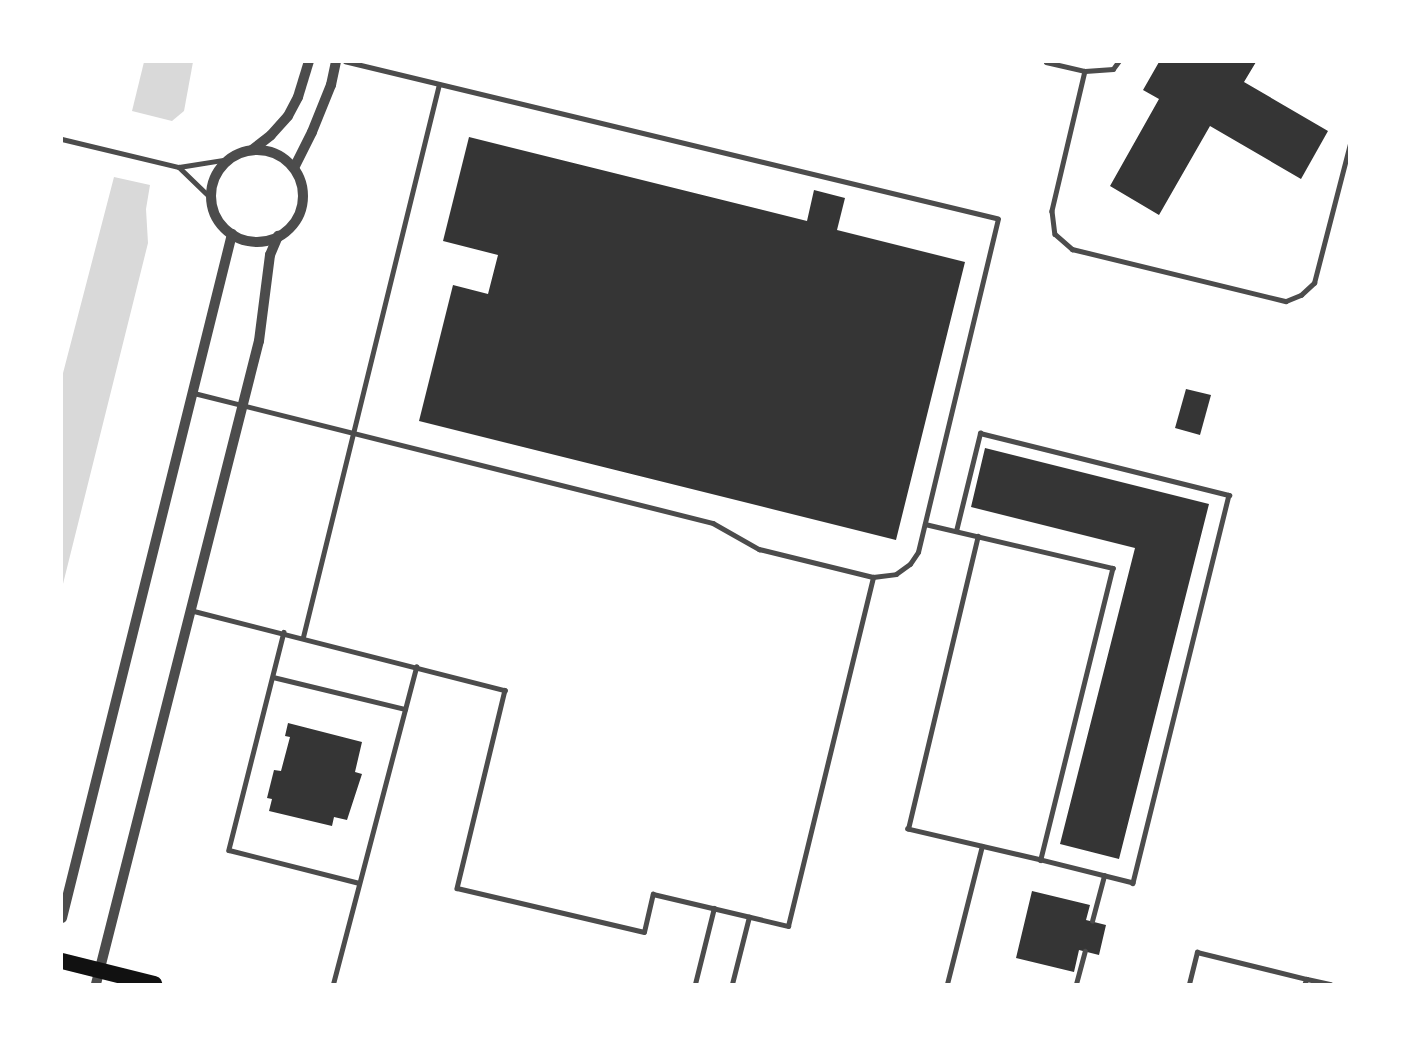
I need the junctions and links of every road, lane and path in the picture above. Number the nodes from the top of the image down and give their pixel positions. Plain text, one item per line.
1 (309, 62) edge
2 (336, 62) edge
3 (346, 62) edge
4 (1047, 62) edge
5 (1118, 62) edge
6 (1085, 71) junction
7 (439, 84) junction
8 (62, 139) edge
9 (1350, 144) edge
10 (252, 150) junction
11 (229, 159) junction
12 (179, 167) junction
13 (294, 168) junction
14 (212, 199) junction
15 (232, 234) junction
16 (278, 236) junction
17 (194, 393) junction
18 (242, 405) junction
19 (353, 433) junction
20 (925, 524) junction
21 (956, 531) junction
22 (978, 536) junction
23 (873, 577) junction
24 (190, 609) junction
25 (284, 632) junction
26 (303, 637) junction
27 (416, 667) junction
28 (273, 677) junction
29 (405, 709) junction
30 (982, 846) junction
31 (1041, 860) junction
32 (1104, 876) junction
33 (359, 883) junction
34 (714, 908) junction
35 (749, 917) junction
36 (62, 918) edge
37 (1092, 921) dead end
38 (1085, 951) dead end
39 (62, 961) edge
40 (98, 978) edge
41 (1306, 982) edge
42 (154, 984) edge
43 (333, 984) edge
44 (695, 984) edge
45 (732, 984) edge
46 (947, 984) edge
47 (1076, 984) edge
48 (1189, 984) edge
49 (1330, 984) edge

1 - 10 street
2 - 13 street
3 - 7 lane
4 - 6 lane
5 - 6 lane
6 - 9 lane
7 - 19 lane
7 - 20 lane
8 - 12 lane
10 - 11 street
10 - 13 street
11 - 12 lane
11 - 14 street
12 - 14 lane
13 - 16 street
14 - 15 street
15 - 16 street
15 - 17 street
16 - 18 street
17 - 18 lane
17 - 36 street
18 - 19 lane
18 - 24 street
19 - 23 lane
19 - 26 lane
20 - 21 lane
20 - 23 lane
21 - 22 lane
21 - 32 lane
22 - 30 lane
22 - 31 lane
23 - 35 lane
24 - 25 lane
24 - 40 street
25 - 26 lane
25 - 28 lane
26 - 27 lane
27 - 29 lane
27 - 34 lane
28 - 29 lane
28 - 33 lane
29 - 33 lane
30 - 31 lane
30 - 46 lane
31 - 32 lane
32 - 37 lane
33 - 43 lane
34 - 35 lane
34 - 44 lane
35 - 45 lane
38 - 47 lane
39 - 40 highway
40 - 42 highway
41 - 48 lane
41 - 49 lane

